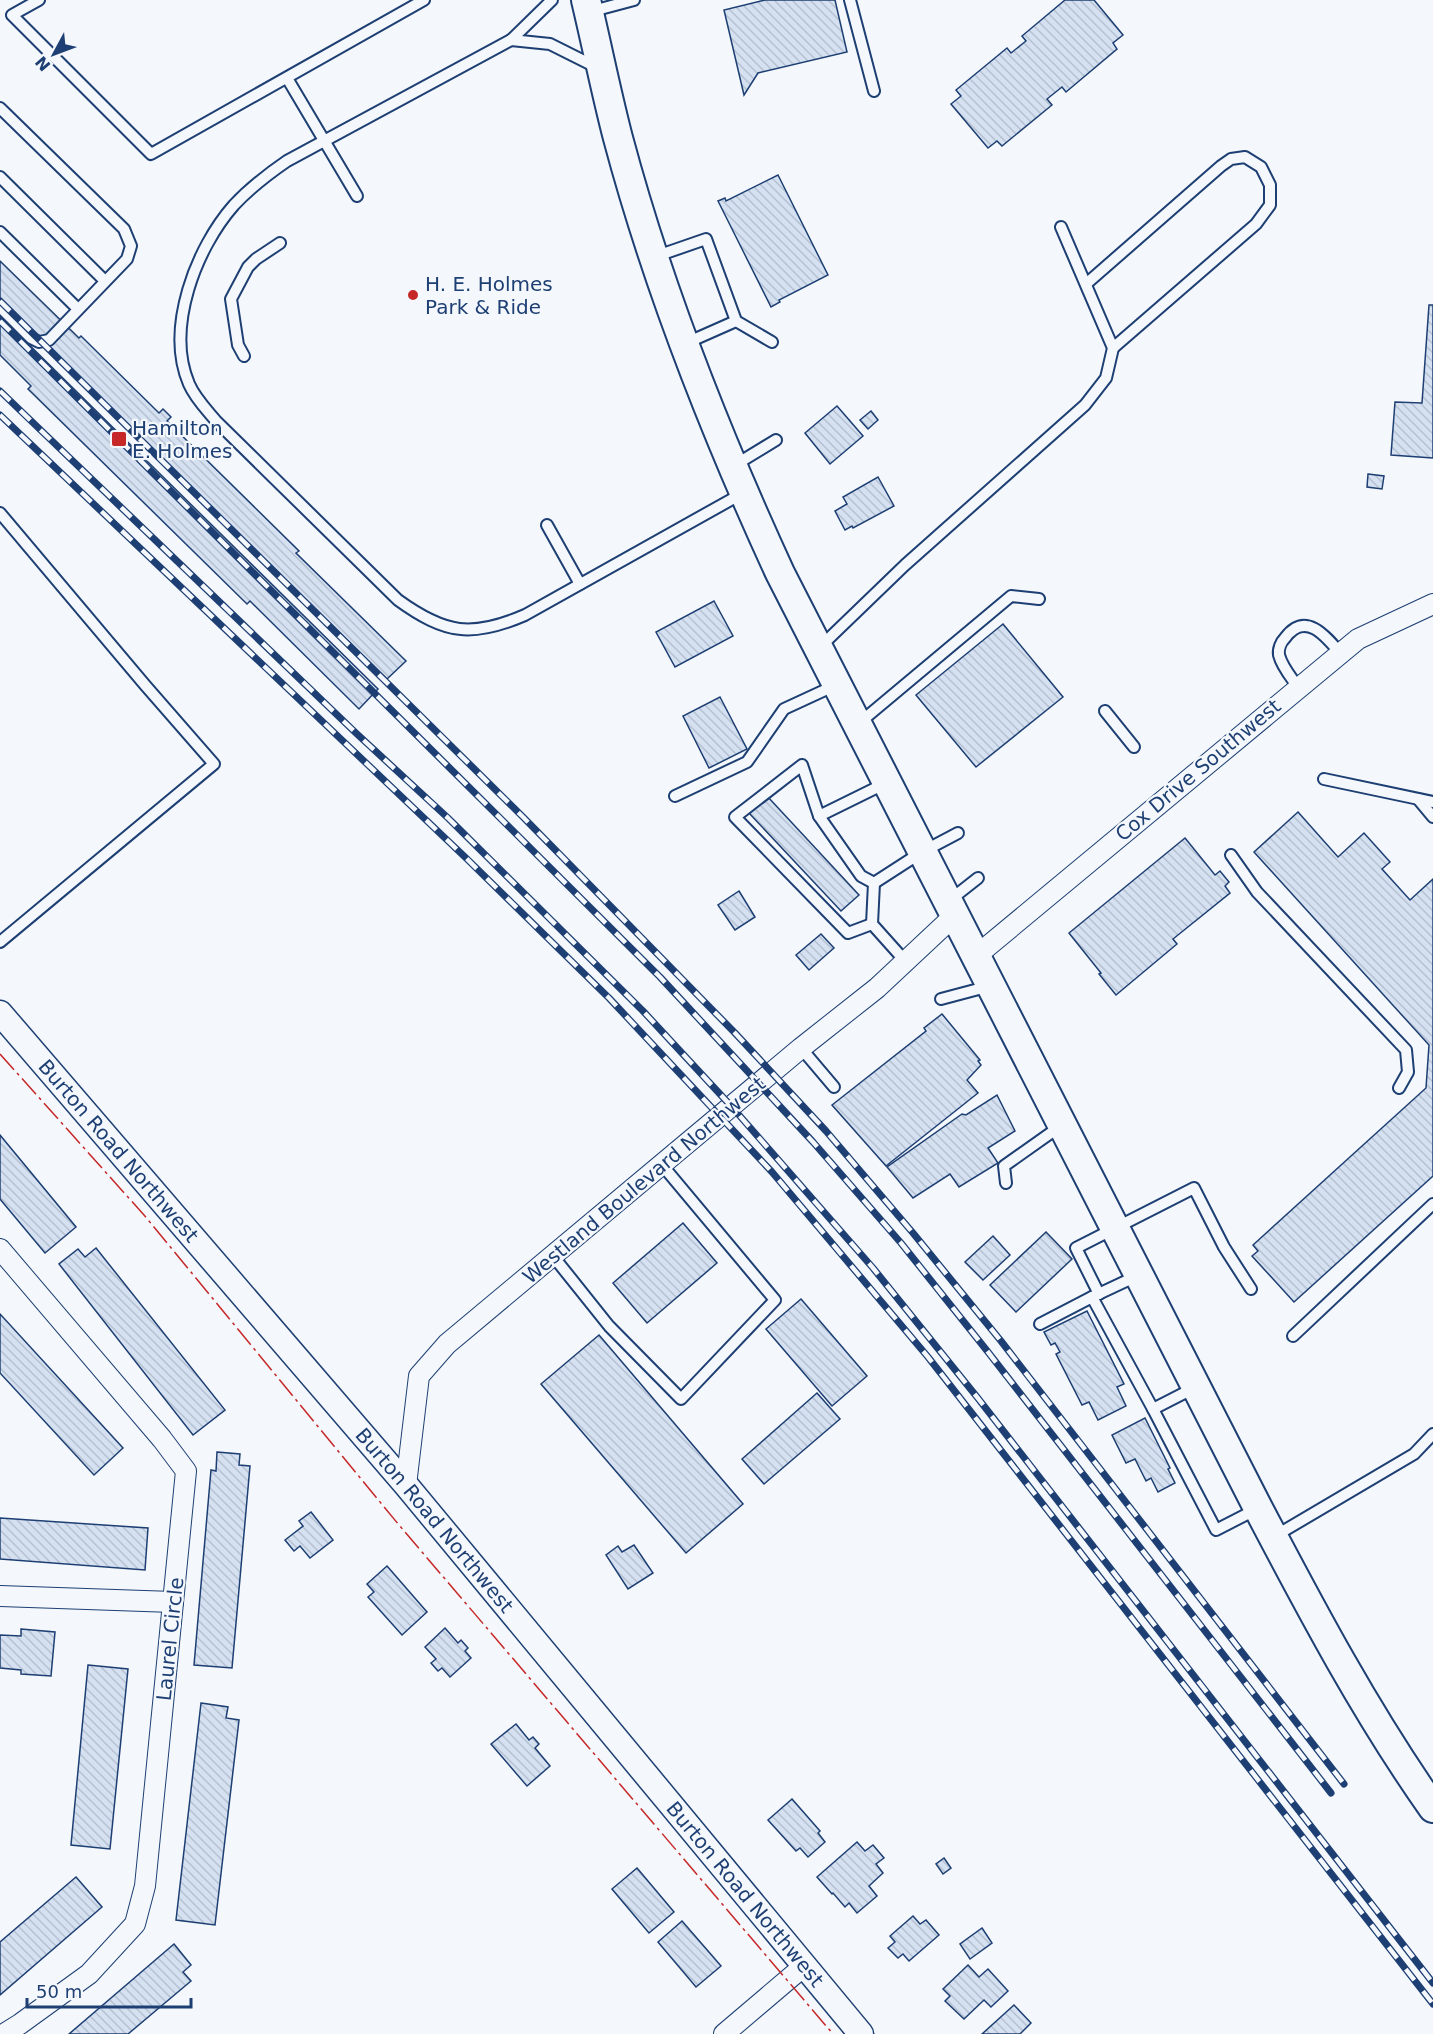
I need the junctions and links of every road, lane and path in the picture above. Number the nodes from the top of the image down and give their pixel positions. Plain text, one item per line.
1 (39, 0) edge
2 (424, 0) edge
3 (552, 0) edge
4 (634, 0) edge
5 (850, 0) edge
6 (587, 6) edge
7 (511, 40) junction
8 (602, 70) junction
9 (287, 78) junction
10 (874, 91) dead end
11 (0, 108) edge
12 (323, 140) junction
13 (0, 177) edge
14 (357, 196) dead end
15 (1062, 227) dead end
16 (0, 232) edge
17 (280, 243) dead end
18 (654, 257) junction
19 (105, 281) junction
20 (1086, 284) junction
21 (0, 306) edge
22 (78, 309) junction
23 (736, 321) junction
24 (772, 342) dead end
25 (683, 344) junction
26 (1113, 348) junction
27 (244, 356) dead end
28 (776, 440) dead end
29 (732, 466) junction
30 (743, 493) junction
31 (0, 513) edge
32 (547, 525) dead end
33 (580, 584) junction
34 (1039, 599) dead end
35 (1433, 604) edge
36 (818, 649) junction
37 (1340, 653) junction
38 (836, 684) junction
39 (1298, 687) junction
40 (1105, 711) dead end
41 (857, 725) junction
42 (1134, 747) dead end
43 (1324, 779) dead end
44 (886, 783) junction
45 (675, 795) dead end
46 (1418, 799) junction
47 (1433, 802) edge
48 (819, 816) junction
49 (1433, 817) edge
50 (958, 833) dead end
51 (922, 852) junction
52 (1231, 855) dead end
53 (978, 878) dead end
54 (874, 883) junction
55 (951, 908) junction
56 (872, 924) junction
57 (0, 942) edge
58 (976, 956) junction
59 (906, 962) junction
60 (992, 986) junction
61 (941, 999) dead end
62 (0, 1013) edge
63 (801, 1048) junction
64 (834, 1087) dead end
65 (1399, 1088) dead end
66 (1063, 1125) junction
67 (663, 1166) junction
68 (1006, 1183) dead end
69 (1433, 1204) edge
70 (1116, 1228) junction
71 (0, 1249) edge
72 (553, 1256) junction
73 (1139, 1275) junction
74 (1251, 1289) dead end
75 (1095, 1295) junction
76 (1040, 1324) dead end
77 (1293, 1336) dead end
78 (1197, 1387) junction
79 (1153, 1409) junction
80 (1433, 1434) edge
81 (405, 1485) junction
82 (1257, 1508) junction
83 (1273, 1537) junction
84 (0, 1596) edge
85 (173, 1602) junction
86 (1433, 1808) edge
87 (804, 1966) junction
88 (4, 2034) edge
89 (724, 2034) edge
90 (861, 2034) edge

1 - 9 lane
2 - 9 lane
3 - 7 lane
4 - 6 lane
5 - 10 lane
6 - 8 main road
7 - 8 lane
7 - 12 lane
8 - 18 main road
9 - 12 lane
11 - 19 lane
12 - 14 lane
12 - 33 lane
13 - 19 lane
15 - 20 lane
16 - 22 lane
17 - 27 lane
18 - 23 lane
18 - 25 main road
19 - 22 lane
20 - 26 lane
20 - 26 lane
21 - 22 lane
23 - 24 lane
23 - 25 lane
25 - 29 main road
26 - 36 lane
28 - 29 lane
29 - 30 main road
30 - 33 lane
30 - 36 main road
31 - 57 lane
32 - 33 lane
34 - 41 lane
35 - 37 street, Cox Drive Southwest
36 - 38 main road
37 - 39 street, Cox Drive Southwest
37 - 39 lane
38 - 41 main road
38 - 45 lane
39 - 58 street, Cox Drive Southwest
40 - 42 lane
41 - 44 main road
43 - 46 lane
44 - 48 lane
44 - 51 main road
46 - 47 lane
46 - 49 lane
48 - 54 lane
48 - 56 lane
50 - 51 lane
51 - 54 lane
51 - 55 main road
52 - 65 lane
53 - 55 lane
54 - 56 lane
55 - 58 main road
55 - 59 street, Westland Boulevard Northwest
56 - 59 lane
58 - 60 main road
59 - 63 street, Westland Boulevard Northwest
60 - 61 lane
60 - 66 main road
62 - 81 street, Burton Road Northwest
63 - 64 lane
63 - 67 street, Westland Boulevard Northwest
66 - 68 lane
66 - 70 main road
67 - 72 street, Westland Boulevard Northwest
67 - 72 lane
69 - 77 lane
70 - 73 main road
70 - 74 lane
70 - 75 lane
71 - 85 street, Laurel Circle
72 - 81 street, Westland Boulevard Northwest
73 - 75 lane
73 - 78 main road
75 - 76 lane
75 - 79 lane
78 - 79 lane
78 - 82 main road
79 - 82 lane
80 - 83 lane
81 - 87 street, Burton Road Northwest
82 - 83 main road
83 - 86 main road
84 - 85 street
85 - 88 street, Laurel Circle
87 - 89 street
87 - 90 street, Burton Road Northwest

